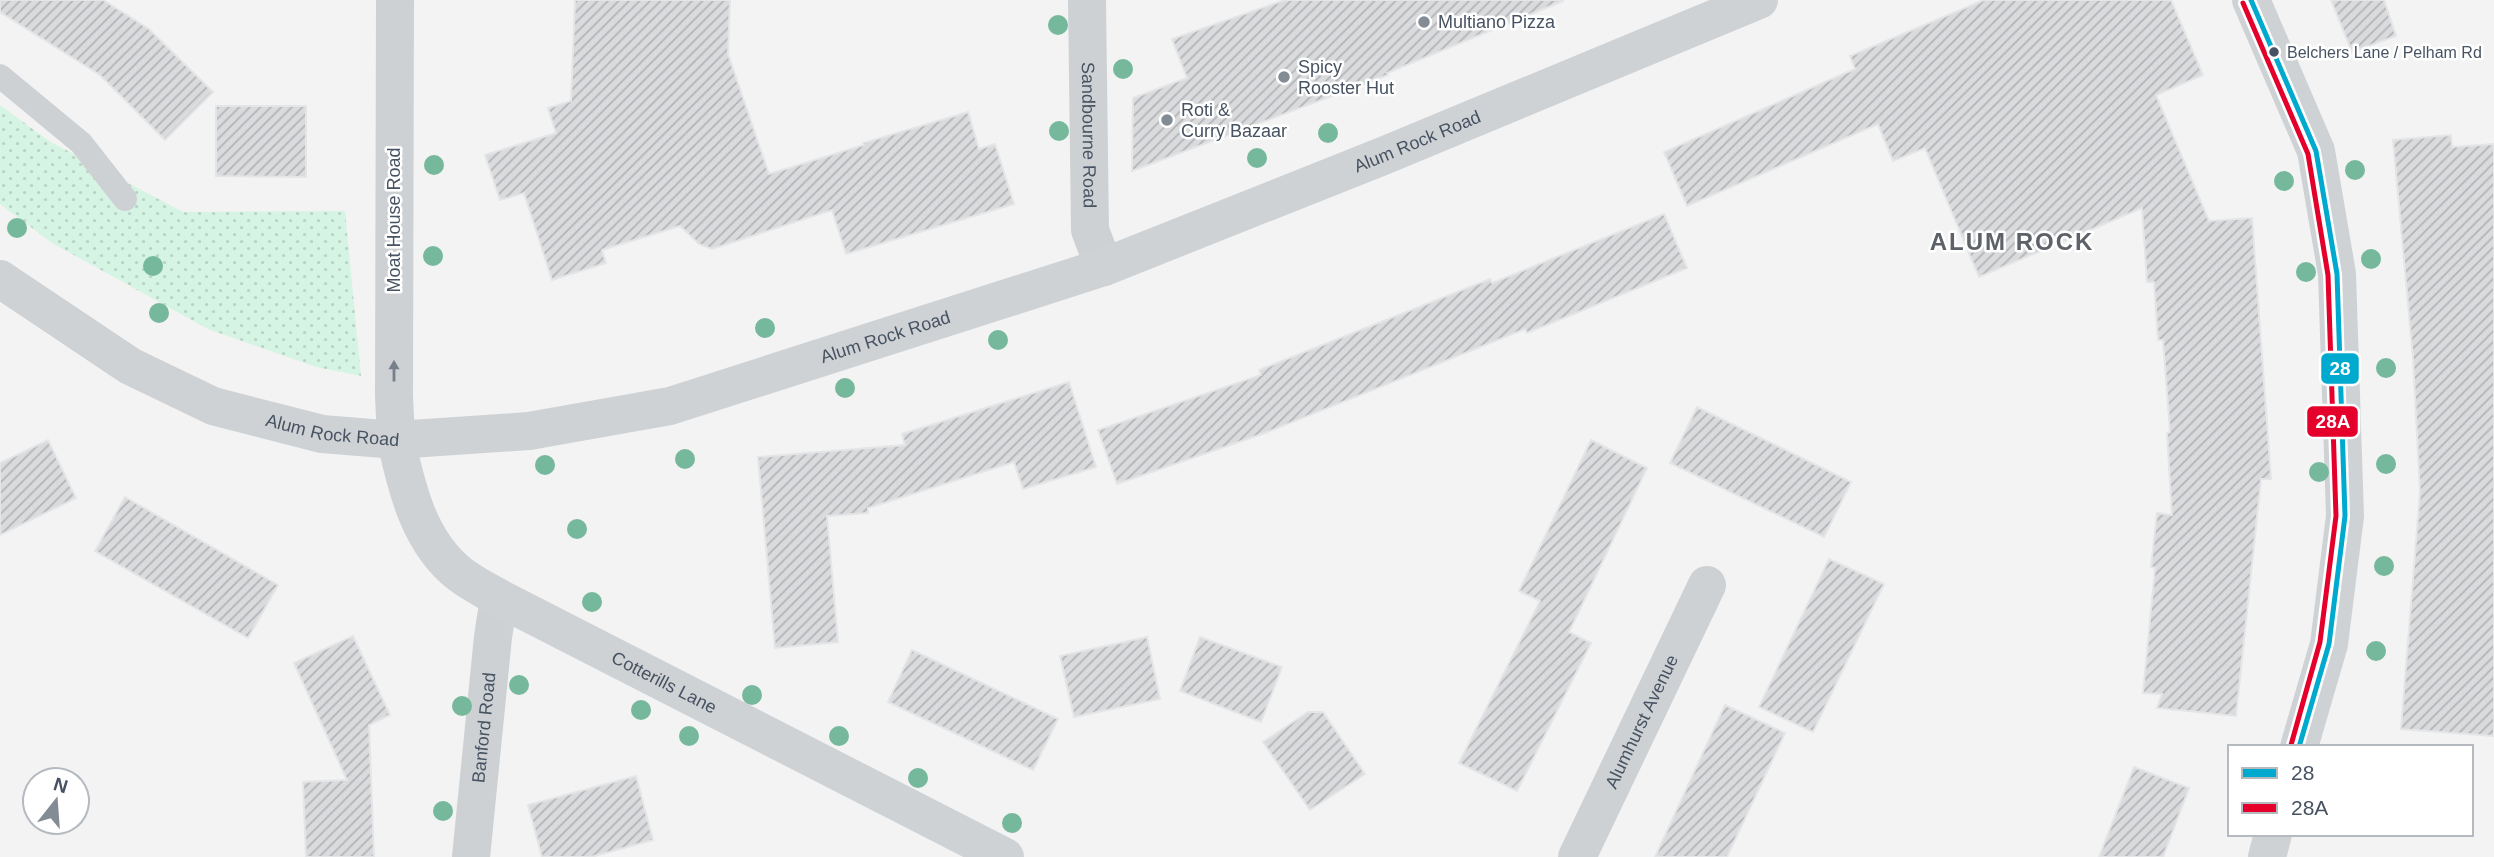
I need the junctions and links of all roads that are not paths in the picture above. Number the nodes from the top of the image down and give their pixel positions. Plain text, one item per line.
1 (395, 0) edge
2 (1087, 0) edge
3 (1759, 0) edge
4 (2250, 0) edge
5 (0, 76) edge
6 (125, 198) dead end
7 (1104, 267) junction
8 (0, 279) edge
9 (396, 440) junction
10 (1707, 585) dead end
11 (499, 598) junction
12 (2300, 745) edge
13 (2272, 836) edge
14 (471, 857) edge
15 (1005, 857) edge
16 (1577, 857) edge
17 (2267, 857) edge

9 -> 1 street, Moat House Road
2 - 7 street, Sandbourne Road
3 - 7 street, Alum Rock Road
4 - 12 street
5 - 6 lane
7 - 9 street, Alum Rock Road
8 - 9 street, Alum Rock Road
9 - 11 street, Cotterills Lane
10 - 16 street, Alumhurst Avenue
11 - 14 street, Banford Road
11 - 15 street, Cotterills Lane
13 - 17 street

